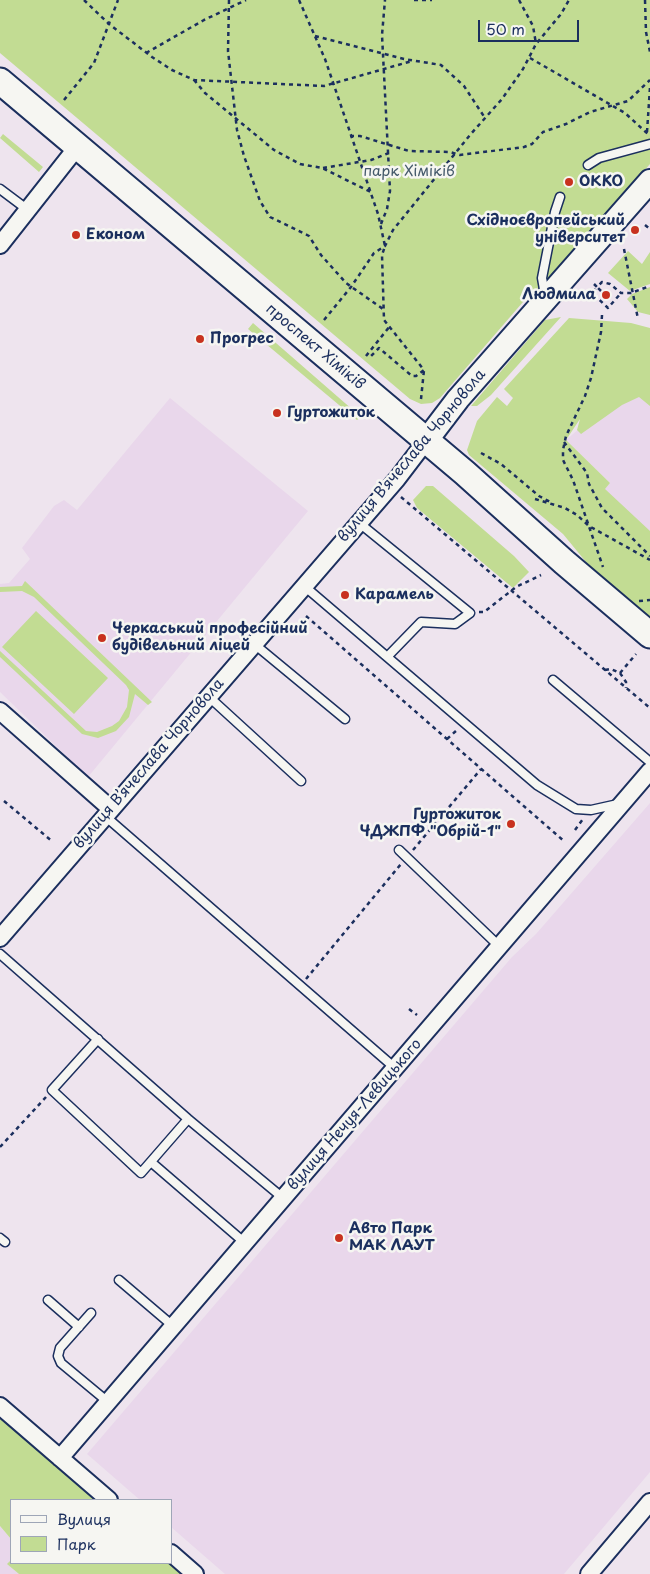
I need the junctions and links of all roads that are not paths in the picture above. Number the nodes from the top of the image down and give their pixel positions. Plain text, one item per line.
1 (0, 81) edge
2 (650, 144) edge
3 (78, 146) junction
4 (588, 165) dead end
5 (650, 181) edge
6 (0, 188) edge
7 (560, 197) dead end
8 (28, 210) junction
9 (0, 245) edge
10 (546, 299) junction
11 (426, 441) junction
12 (358, 522) junction
13 (303, 585) junction
14 (253, 643) junction
15 (643, 644) edge
16 (388, 656) junction
17 (552, 680) dead end
18 (208, 696) junction
19 (0, 711) edge
20 (345, 719) dead end
21 (650, 762) edge
22 (650, 771) edge
23 (300, 781) dead end
24 (623, 803) junction
25 (108, 813) junction
26 (398, 850) dead end
27 (0, 938) edge
28 (500, 946) junction
29 (0, 954) edge
30 (98, 1039) junction
31 (394, 1068) junction
32 (188, 1119) junction
33 (151, 1162) junction
34 (283, 1198) junction
35 (244, 1243) junction
36 (119, 1280) dead end
37 (48, 1300) dead end
38 (91, 1313) dead end
39 (174, 1326) junction
40 (79, 1327) junction
41 (108, 1402) junction
42 (0, 1406) edge
43 (60, 1458) junction
44 (108, 1499) edge
45 (650, 1502) edge
46 (172, 1554) edge
47 (195, 1574) edge
48 (589, 1574) edge

1 - 3 main road, проспект Хіміків
2 - 4 lane
3 - 8 street
3 - 11 main road, проспект Хіміків
5 - 10 main road, вулиця Вʼячеслава Чорновола
6 - 8 lane
7 - 10 lane
8 - 9 street
10 - 11 main road, вулиця Вʼячеслава Чорновола
11 - 12 street, вулиця Вʼячеслава Чорновола
11 - 15 main road, проспект Хіміків
12 - 13 street, вулиця Вʼячеслава Чорновола
12 - 16 lane
13 - 14 street, вулиця Вʼячеслава Чорновола
13 - 16 lane
14 - 18 street, вулиця Вʼячеслава Чорновола
14 - 20 lane
16 - 24 lane
17 - 21 lane
18 - 23 lane
18 - 25 street, вулиця Вʼячеслава Чорновола
19 - 25 street
22 - 24 street, вулиця Нечуя-Левицького
24 - 28 street, вулиця Нечуя-Левицького
25 - 27 street, вулиця Вʼячеслава Чорновола
25 - 31 lane
26 - 28 lane
28 - 31 street, вулиця Нечуя-Левицького
29 - 30 lane
30 - 32 lane
30 - 33 lane
31 - 34 street, вулиця Нечуя-Левицького
32 - 33 lane
32 - 34 lane
33 - 35 lane
34 - 35 street, вулиця Нечуя-Левицького
35 - 39 street, вулиця Нечуя-Левицького
36 - 39 lane
37 - 40 lane
38 - 40 lane
39 - 41 street, вулиця Нечуя-Левицького
40 - 41 lane
41 - 43 street, вулиця Нечуя-Левицького
42 - 43 street
43 - 44 street
45 - 48 street
46 - 47 street

